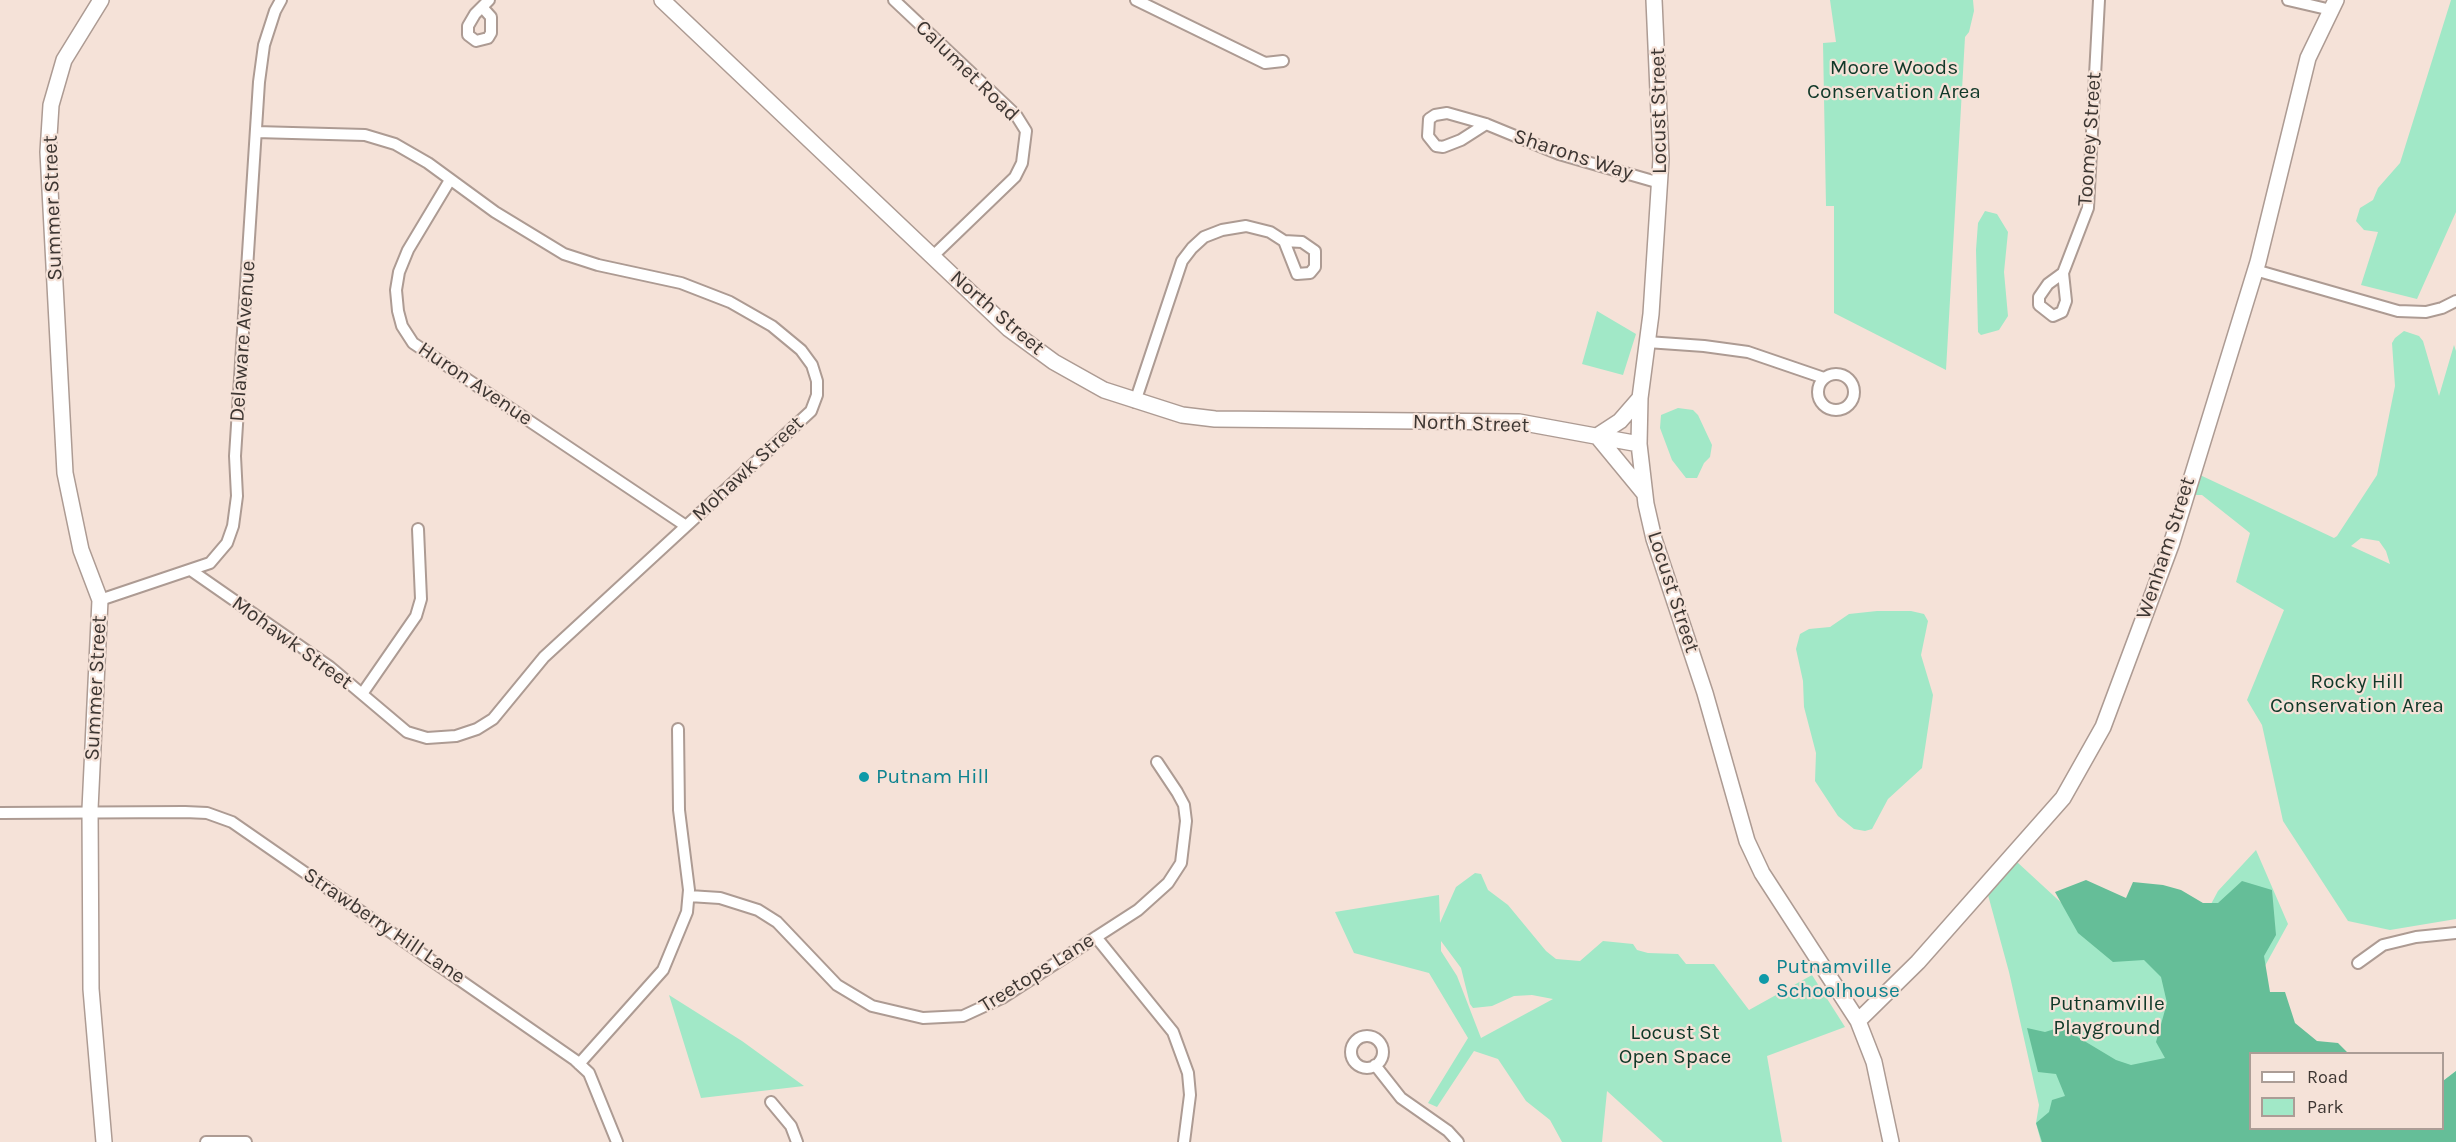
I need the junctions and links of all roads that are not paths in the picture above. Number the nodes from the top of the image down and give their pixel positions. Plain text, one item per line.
1 (101, 0) edge
2 (282, 0) edge
3 (663, 0) edge
4 (894, 0) edge
5 (1136, 0) edge
6 (1654, 0) edge
7 (2099, 0) edge
8 (2288, 0) edge
9 (2334, 5) edge
10 (1283, 62) dead end
11 (1486, 124) junction
12 (256, 132) junction
13 (450, 180) junction
14 (1660, 183) junction
15 (1284, 241) dead end
16 (933, 256) junction
17 (2255, 270) junction
18 (2063, 273) dead end
19 (2456, 301) edge
20 (1647, 342) junction
21 (1824, 378) dead end
22 (1640, 398) junction
23 (1135, 402) junction
24 (1597, 436) junction
25 (1639, 444) junction
26 (1644, 494) junction
27 (686, 526) junction
28 (418, 529) dead end
29 (192, 571) junction
30 (100, 600) junction
31 (362, 694) junction
32 (678, 729) dead end
33 (1157, 762) dead end
34 (90, 812) junction
35 (0, 813) edge
36 (689, 896) junction
37 (2456, 933) edge
38 (1096, 937) junction
39 (2358, 963) dead end
40 (1858, 1021) junction
41 (579, 1064) junction
42 (1375, 1065) dead end
43 (771, 1102) dead end
44 (104, 1142) edge
45 (206, 1142) edge
46 (246, 1142) edge
47 (617, 1142) edge
48 (797, 1142) edge
49 (1184, 1142) edge
50 (1458, 1142) edge
51 (1891, 1142) edge

1 - 30 street, Summer Street
2 - 12 street, Delaware Avenue
3 - 16 street, North Street
4 - 16 street, Calumet Road
5 - 10 street
6 - 14 street, Locust Street
7 - 18 street, Toomey Street
8 - 9 street
9 - 17 street, Wenham Street
11 - 11 street, Sharons Way
11 - 14 street, Sharons Way
12 - 13 street, Mohawk Street
12 - 29 street, Delaware Avenue
13 - 27 street, Huron Avenue
13 - 27 street, Mohawk Street
14 - 20 street, Locust Street
15 - 23 street
16 - 23 street, North Street
17 - 19 street
17 - 40 street, Wenham Street
20 - 21 street
20 - 22 street, Locust Street
22 - 24 street
22 - 25 street, Locust Street
23 - 24 street, North Street
24 - 25 street, North Street
24 - 26 street
25 - 26 street, Locust Street
26 - 40 street, Locust Street
27 - 31 street, Mohawk Street
28 - 31 street
29 - 30 street, Delaware Avenue
29 - 31 street, Mohawk Street
30 - 34 street, Summer Street
32 - 36 street
33 - 38 street, Treetops Lane
34 - 35 street, Strawberry Hill Lane
34 - 41 street, Strawberry Hill Lane
34 - 44 street, Summer Street
36 - 38 street, Treetops Lane
36 - 41 street
37 - 39 street
38 - 49 street
40 - 51 street, Locust Street
41 - 47 street, Strawberry Hill Lane
42 - 50 street
43 - 48 street
45 - 46 street

